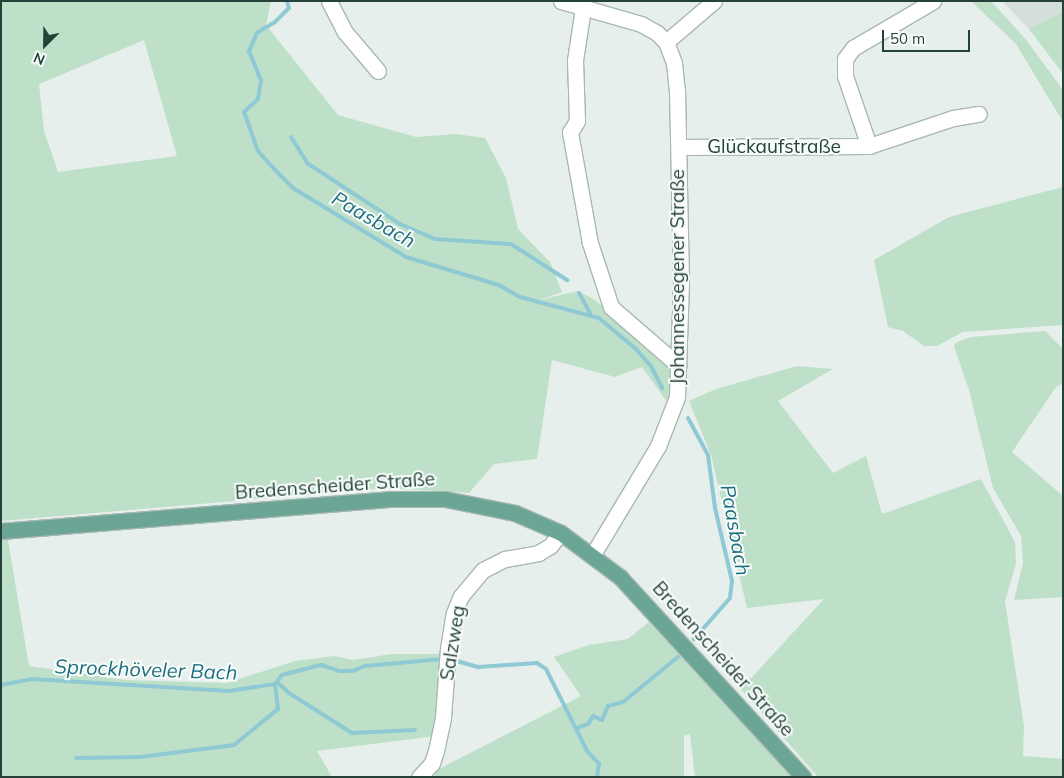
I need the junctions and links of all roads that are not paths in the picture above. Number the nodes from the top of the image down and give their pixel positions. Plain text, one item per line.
1 (329, 1) edge
2 (561, 1) edge
3 (714, 1) edge
4 (933, 1) edge
5 (583, 8) junction
6 (666, 42) junction
7 (378, 71) dead end
8 (979, 114) dead end
9 (869, 146) junction
10 (679, 147) junction
11 (678, 365) junction
12 (1, 531) edge
13 (561, 533) junction
14 (593, 554) junction
15 (419, 777) edge
16 (803, 777) edge

1 - 7 street
2 - 5 street
3 - 6 street
4 - 9 street, Glückaufstraße
5 - 6 street
5 - 11 street
6 - 10 street, Johannessegener Straße
8 - 9 street, Glückaufstraße
9 - 10 street, Glückaufstraße
10 - 11 street, Johannessegener Straße
11 - 14 street, Johannessegener Straße
12 - 13 main road, Bredenscheider Straße
13 - 14 main road, Bredenscheider Straße
13 - 15 street, Salzweg
14 - 16 main road, Bredenscheider Straße

